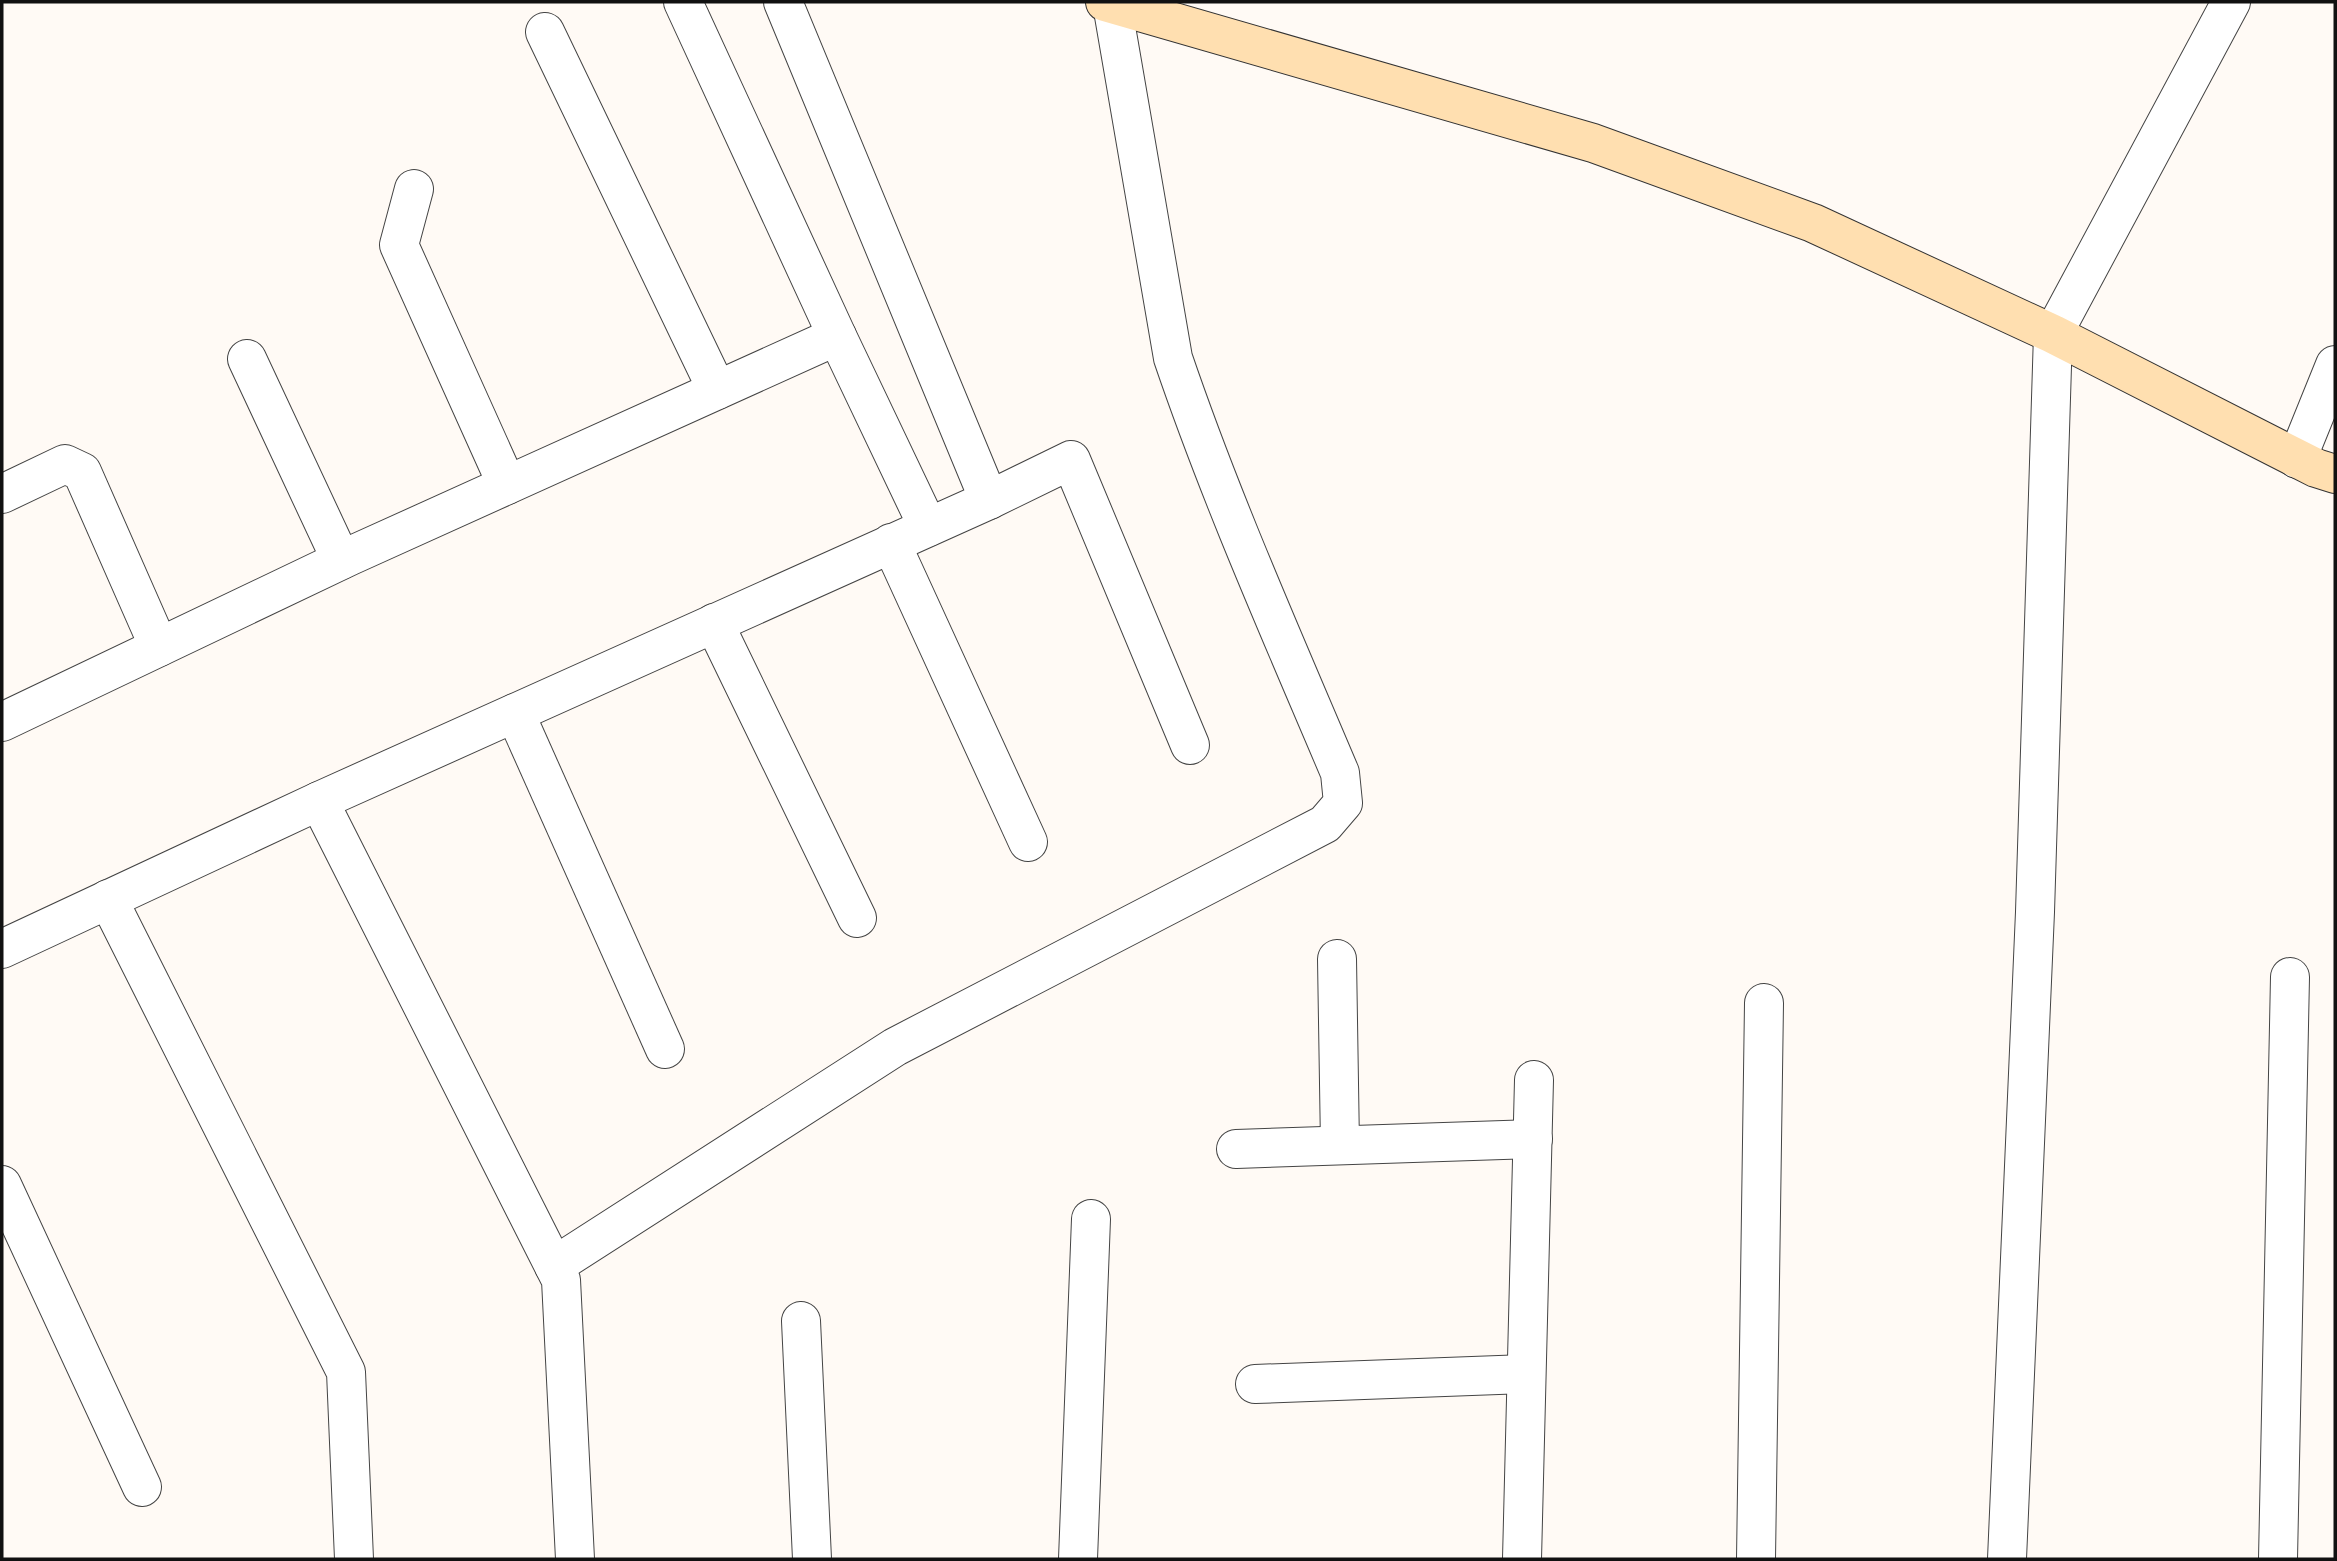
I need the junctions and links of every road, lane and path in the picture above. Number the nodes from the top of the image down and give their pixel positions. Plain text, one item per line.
1 (683, 2) edge
2 (783, 2) edge
3 (2231, 2) edge
4 (1108, 3) edge
5 (545, 32) dead end
6 (414, 189) dead end
7 (2053, 334) junction
8 (837, 336) junction
9 (247, 359) dead end
10 (2335, 365) edge
11 (717, 390) junction
12 (2313, 436) edge
13 (2335, 474) edge
14 (507, 485) junction
15 (2, 494) edge
16 (989, 500) junction
17 (928, 527) junction
18 (891, 543) junction
19 (341, 560) junction
20 (714, 623) junction
21 (159, 647) junction
22 (515, 713) junction
23 (2, 722) edge
24 (1190, 745) dead end
25 (319, 801) junction
26 (1028, 842) dead end
27 (108, 899) junction
28 (857, 918) dead end
29 (2, 949) edge
30 (1337, 959) dead end
31 (2290, 977) dead end
32 (1764, 1003) dead end
33 (665, 1049) dead end
34 (1534, 1080) dead end
35 (1533, 1139) junction
36 (1340, 1145) junction
37 (1236, 1149) dead end
38 (2, 1185) edge
39 (1091, 1219) dead end
40 (554, 1266) junction
41 (801, 1321) dead end
42 (1526, 1374) junction
43 (1255, 1384) dead end
44 (142, 1487) dead end
45 (354, 1559) edge
46 (575, 1559) edge
47 (812, 1559) edge
48 (1078, 1559) edge
49 (1522, 1559) edge
50 (1756, 1559) edge
51 (2007, 1559) edge
52 (2278, 1559) edge

1 - 8 street
2 - 16 street
3 - 7 street
4 - 7 street
4 - 40 street
5 - 11 street
6 - 14 street
7 - 12 street
7 - 51 street
8 - 11 street
8 - 17 street
9 - 19 street
10 - 12 street
11 - 14 street
12 - 13 street
14 - 19 street
15 - 21 street
16 - 17 street
16 - 24 street
17 - 18 street
18 - 20 street
18 - 26 street
19 - 21 street
20 - 22 street
20 - 28 street
21 - 23 street
22 - 25 street
22 - 33 street
25 - 27 street
25 - 40 street
27 - 29 street
27 - 45 street
30 - 36 street
31 - 52 street
32 - 50 street
34 - 35 street
35 - 36 street
35 - 42 street
36 - 37 street
38 - 44 street
39 - 48 street
40 - 46 street
41 - 47 street
42 - 43 street
42 - 49 street

